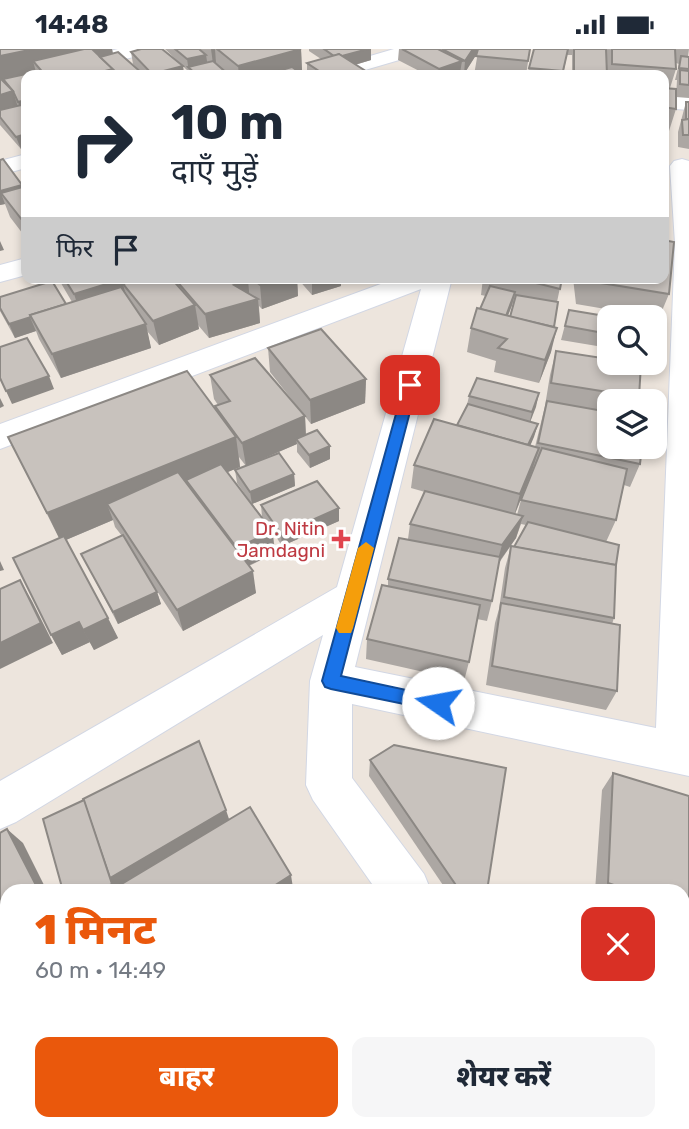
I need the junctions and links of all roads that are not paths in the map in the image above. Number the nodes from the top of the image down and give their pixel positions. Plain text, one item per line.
1 (143, 49) edge
2 (416, 49) edge
3 (307, 62) edge
4 (57, 70) edge
5 (322, 70) edge
6 (347, 70) edge
7 (669, 101) edge
8 (689, 103) edge
9 (21, 163) edge
10 (678, 166) edge
11 (0, 169) edge
12 (689, 244) edge
13 (21, 267) edge
14 (0, 274) edge
15 (408, 284) edge
16 (437, 284) edge
17 (0, 437) edge
18 (353, 597) junction
19 (331, 681) junction
20 (683, 754) edge
21 (0, 806) edge
22 (402, 884) edge

1 - 4 street
2 - 6 street
3 - 5 street
7 - 8 street
9 - 11 street
10 - 12 street
12 - 20 street
13 - 14 street
15 - 17 street
16 - 18 street
18 - 19 street
18 - 21 street
19 - 20 street
19 - 22 street

